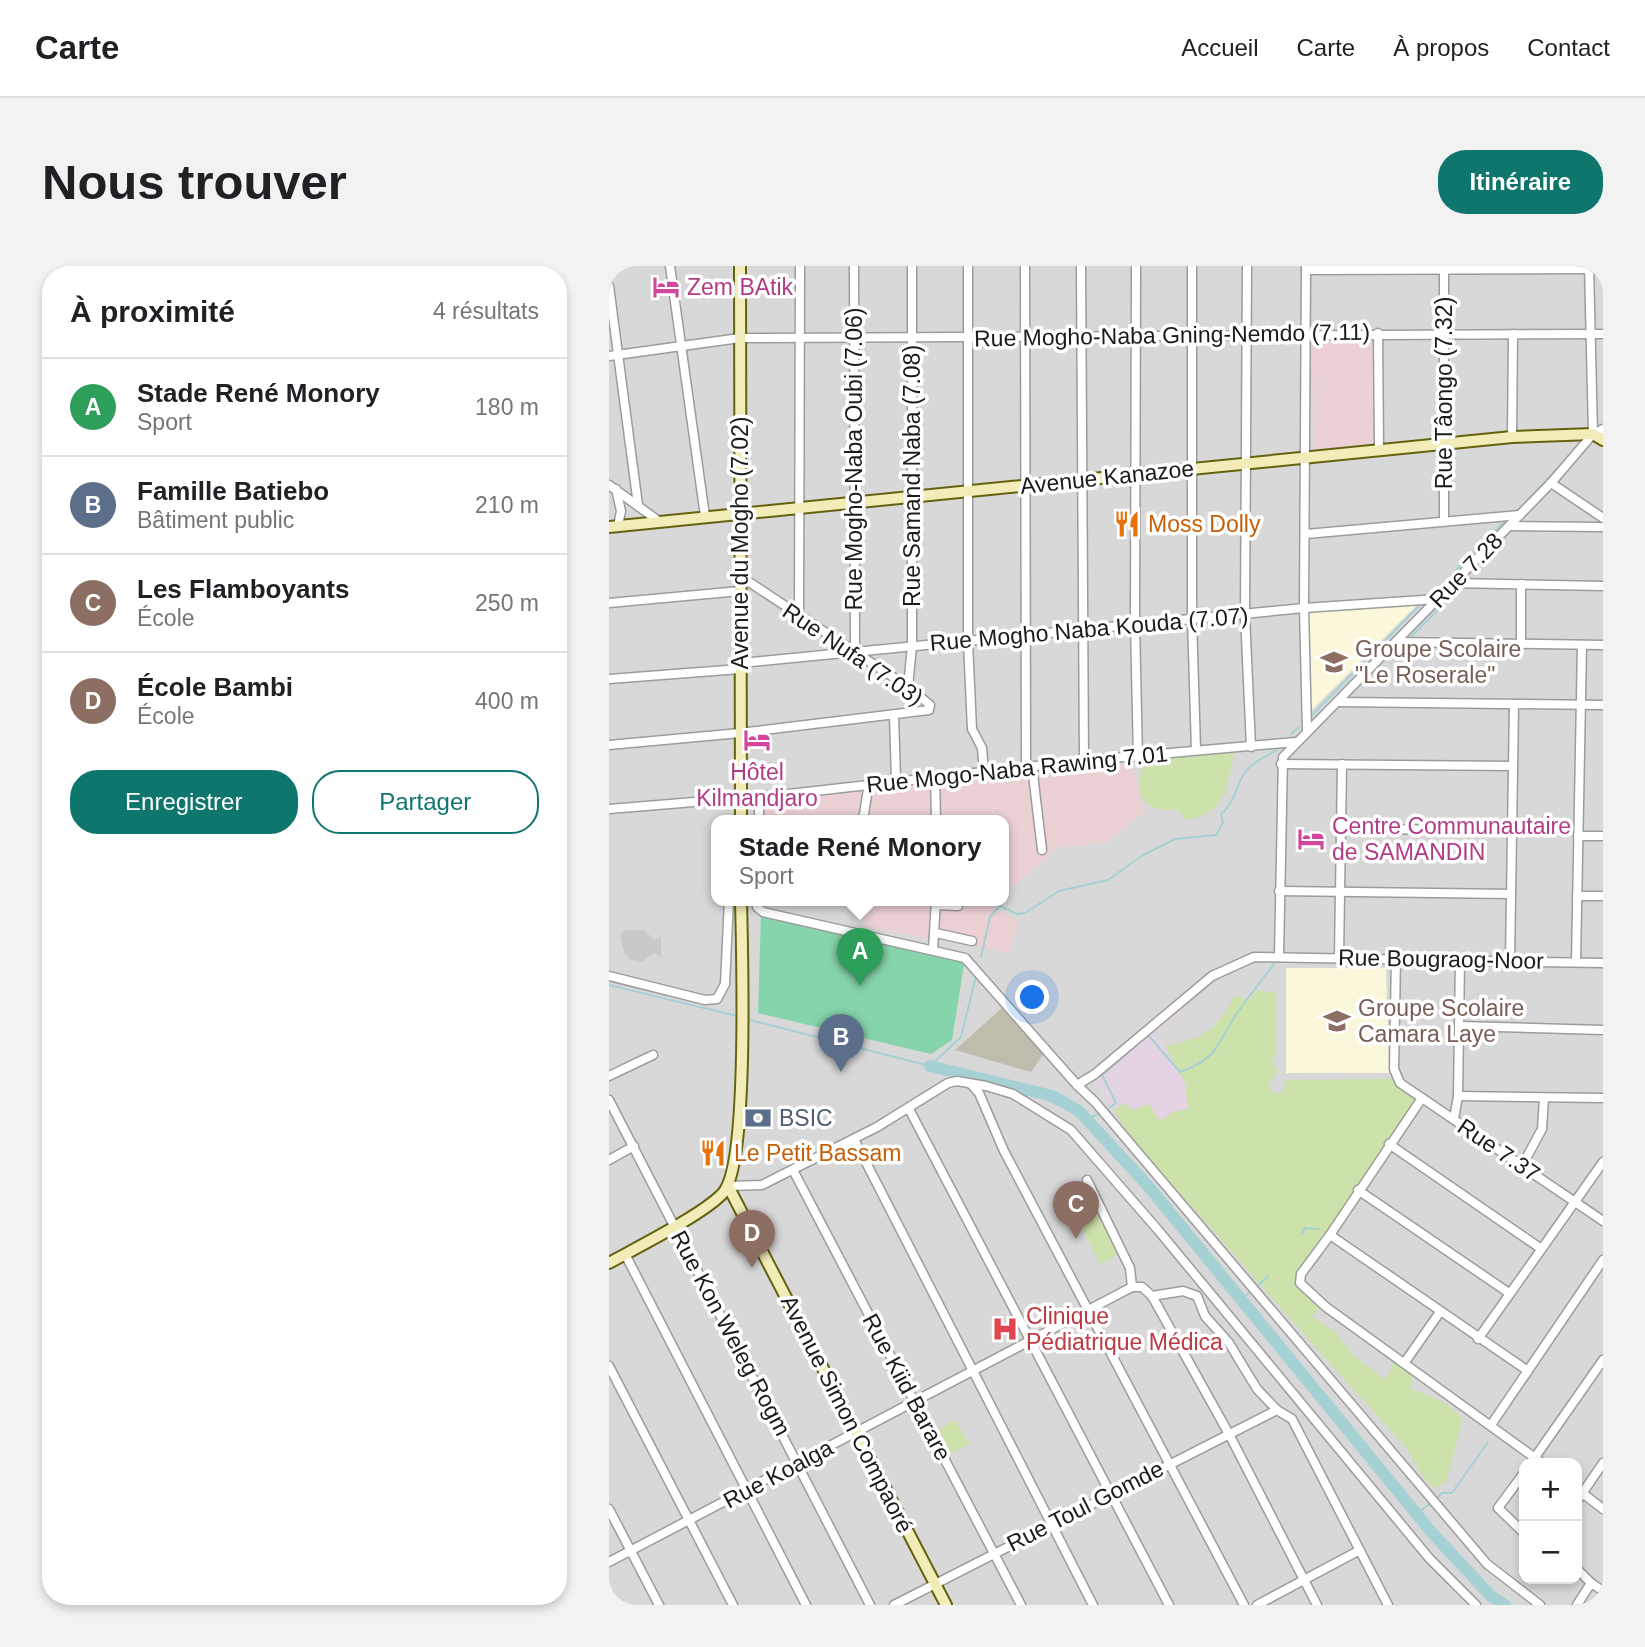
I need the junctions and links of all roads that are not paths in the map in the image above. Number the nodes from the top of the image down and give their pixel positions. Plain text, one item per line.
1 (670, 266) edge
2 (740, 266) edge
3 (800, 266) edge
4 (854, 266) edge
5 (912, 266) edge
6 (968, 266) edge
7 (1025, 266) edge
8 (1081, 266) edge
9 (1136, 266) edge
10 (1192, 266) edge
11 (1247, 266) edge
12 (1444, 267) edge
13 (1306, 268) edge
14 (1588, 268) edge
15 (609, 286) edge
16 (1378, 333) junction
17 (1444, 334) junction
18 (1513, 334) junction
19 (1589, 334) junction
20 (1603, 334) edge
21 (1024, 335) junction
22 (1080, 335) junction
23 (1247, 335) junction
24 (1306, 335) junction
25 (1136, 336) junction
26 (1192, 336) junction
27 (912, 337) junction
28 (968, 337) junction
29 (740, 338) junction
30 (800, 338) junction
31 (854, 338) junction
32 (682, 345) junction
33 (614, 356) edge
34 (1600, 435) edge
35 (1512, 437) junction
36 (1444, 444) junction
37 (1379, 450) junction
38 (1305, 459) junction
39 (1248, 464) junction
40 (1192, 469) junction
41 (1135, 474) junction
42 (1082, 480) junction
43 (1551, 483) junction
44 (1024, 486) junction
45 (612, 487) edge
46 (968, 491) junction
47 (912, 497) junction
48 (854, 502) junction
49 (638, 505) junction
50 (799, 508) junction
51 (739, 513) junction
52 (1520, 515) junction
53 (705, 516) junction
54 (1603, 518) edge
55 (1444, 520) junction
56 (660, 522) junction
57 (1509, 526) junction
58 (614, 527) edge
59 (1603, 527) edge
60 (1306, 534) junction
61 (740, 576) junction
62 (1454, 583) junction
63 (1521, 583) junction
64 (1603, 586) edge
65 (740, 591) junction
66 (1438, 599) junction
67 (609, 603) edge
68 (1304, 608) junction
69 (1245, 615) junction
70 (799, 617) junction
71 (1192, 618) junction
72 (1135, 624) junction
73 (1083, 629) junction
74 (1024, 637) junction
75 (968, 642) junction
76 (1397, 642) junction
77 (1521, 644) junction
78 (1581, 645) junction
79 (1603, 645) edge
80 (912, 646) junction
81 (853, 652) junction
82 (741, 666) junction
83 (609, 679) edge
84 (908, 687) junction
85 (1339, 702) junction
86 (1514, 704) junction
87 (1580, 705) junction
88 (1603, 705) edge
89 (894, 715) junction
90 (1307, 730) junction
91 (740, 733) junction
92 (1295, 742) junction
93 (609, 744) edge
94 (1251, 747) junction
95 (1196, 750) junction
96 (1138, 758) junction
97 (1084, 761) junction
98 (1281, 764) junction
99 (1342, 764) junction
100 (1029, 766) junction
101 (1513, 766) junction
102 (983, 771) junction
103 (935, 776) junction
104 (896, 780) junction
105 (869, 783) junction
106 (759, 796) junction
107 (740, 797) junction
108 (609, 809) edge
109 (741, 815) edge
110 (758, 815) edge
111 (864, 815) edge
112 (936, 815) edge
113 (1341, 829) junction
114 (1512, 830) junction
115 (1578, 836) junction
116 (1603, 836) edge
117 (1042, 850) dead end
118 (1279, 891) junction
119 (1341, 891) junction
120 (1511, 894) junction
121 (1577, 896) junction
122 (1603, 896) edge
123 (729, 906) edge
124 (741, 906) edge
125 (757, 906) edge
126 (936, 906) edge
127 (936, 933) junction
128 (972, 941) dead end
129 (933, 950) junction
130 (1279, 956) junction
131 (1339, 957) junction
132 (1396, 958) junction
133 (1460, 960) junction
134 (1510, 961) junction
135 (1576, 962) junction
136 (1603, 963) edge
137 (609, 976) edge
138 (1459, 1026) junction
139 (1603, 1030) edge
140 (653, 1055) dead end
141 (609, 1076) edge
142 (971, 1083) junction
143 (1077, 1085) junction
144 (1458, 1096) junction
145 (1422, 1098) junction
146 (1544, 1098) junction
147 (1603, 1098) edge
148 (609, 1100) edge
149 (909, 1109) junction
150 (1454, 1119) junction
151 (855, 1139) junction
152 (1389, 1144) junction
153 (634, 1146) junction
154 (609, 1160) edge
155 (1603, 1161) edge
156 (1523, 1164) junction
157 (793, 1170) junction
158 (1087, 1181) dead end
159 (728, 1186) junction
160 (1358, 1190) junction
161 (1574, 1200) junction
162 (1603, 1221) edge
163 (674, 1225) junction
164 (1330, 1235) junction
165 (1540, 1248) junction
166 (625, 1254) junction
167 (1603, 1260) edge
168 (609, 1264) edge
169 (1132, 1287) junction
170 (1509, 1293) junction
171 (1152, 1296) junction
172 (1440, 1311) junction
173 (1089, 1312) junction
174 (1478, 1339) junction
175 (1031, 1342) junction
176 (1603, 1360) edge
177 (1405, 1362) junction
178 (609, 1366) edge
179 (1528, 1371) junction
180 (972, 1372) junction
181 (915, 1403) junction
182 (1277, 1410) junction
183 (1491, 1425) junction
184 (856, 1432) junction
185 (1229, 1434) junction
186 (1532, 1458) edge
187 (1538, 1458) edge
188 (799, 1462) junction
189 (1172, 1462) junction
190 (1603, 1463) edge
191 (1519, 1480) edge
192 (747, 1491) junction
193 (1582, 1491) edge
194 (1110, 1494) junction
195 (1582, 1497) edge
196 (609, 1509) edge
197 (1603, 1509) edge
198 (689, 1521) junction
199 (1051, 1523) junction
200 (1519, 1528) edge
201 (1360, 1550) junction
202 (631, 1551) junction
203 (994, 1553) junction
204 (609, 1562) edge
205 (1582, 1574) edge
206 (1304, 1580) junction
207 (1591, 1583) junction
208 (935, 1584) junction
209 (1603, 1591) edge
210 (659, 1605) edge
211 (733, 1605) edge
212 (806, 1605) edge
213 (870, 1605) edge
214 (894, 1605) edge
215 (946, 1605) edge
216 (1021, 1605) edge
217 (1093, 1605) edge
218 (1168, 1605) edge
219 (1244, 1605) edge
220 (1257, 1605) edge
221 (1317, 1605) edge
222 (1388, 1605) edge
223 (1476, 1605) edge
224 (1540, 1605) edge
225 (1577, 1605) edge

1 - 32 street
2 - 29 street, Avenue du Mogho (7.02)
3 - 30 street
4 - 31 street, Rue Mogho-Naba Oubi (7.06)
5 - 27 street, Rue Samand Naba (7.08)
6 - 28 street
7 - 21 street
8 - 22 street
9 - 25 street
10 - 26 street
11 - 23 street
12 - 13 street
12 - 14 street
12 - 17 street, Rue Tâongo (7.32)
13 - 24 street
14 - 19 street
15 - 33 street
16 - 17 street, Rue Mogho-Naba Gning-Nemdo (7.11)
16 - 24 street, Rue Mogho-Naba Gning-Nemdo (7.11)
16 - 37 street
17 - 18 street, Rue Mogho-Naba Gning-Nemdo (7.11)
17 - 36 street, Rue Tâongo (7.32)
18 - 19 street, Rue Mogho-Naba Gning-Nemdo (7.11)
18 - 35 street
19 - 20 street, Rue Mogho-Naba Gning-Nemdo (7.11)
19 - 34 street
21 - 22 street, Rue Mogho-Naba Gning-Nemdo (7.11)
21 - 28 street, Rue Mogho-Naba Gning-Nemdo (7.11)
21 - 44 street
22 - 25 street, Rue Mogho-Naba Gning-Nemdo (7.11)
22 - 42 street
23 - 24 street, Rue Mogho-Naba Gning-Nemdo (7.11)
23 - 26 street, Rue Mogho-Naba Gning-Nemdo (7.11)
23 - 39 street
24 - 38 street
25 - 26 street, Rue Mogho-Naba Gning-Nemdo (7.11)
25 - 41 street
26 - 40 street
27 - 28 street, Rue Mogho-Naba Gning-Nemdo (7.11)
27 - 31 street, Rue Mogho-Naba Gning-Nemdo (7.11)
27 - 47 street, Rue Samand Naba (7.08)
28 - 46 street
29 - 30 street, Rue Mogho-Naba Gning-Nemdo (7.11)
29 - 32 street, Rue Mogho-Naba Gning-Nemdo (7.11)
29 - 51 street, Avenue du Mogho (7.02)
30 - 31 street, Rue Mogho-Naba Gning-Nemdo (7.11)
30 - 50 street
31 - 48 street, Rue Mogho-Naba Oubi (7.06)
32 - 33 street, Rue Mogho-Naba Gning-Nemdo (7.11)
32 - 53 street
33 - 49 street
34 - 35 street, Avenue Kanazoe
34 - 43 street, Rue 7.28
35 - 36 street, Avenue Kanazoe
36 - 37 street, Avenue Kanazoe
36 - 55 street, Rue Tâongo (7.32)
37 - 38 street, Avenue Kanazoe
38 - 39 street, Avenue Kanazoe
38 - 60 street
39 - 40 street, Avenue Kanazoe
39 - 69 street
40 - 41 street, Avenue Kanazoe
40 - 71 street
41 - 42 street, Avenue Kanazoe
41 - 72 street
42 - 44 street, Avenue Kanazoe
42 - 73 street
43 - 52 street, Rue 7.28
43 - 54 street
44 - 46 street, Avenue Kanazoe
44 - 74 street
45 - 49 street
45 - 58 street
46 - 47 street, Avenue Kanazoe
46 - 75 street
47 - 48 street, Avenue Kanazoe
47 - 80 street, Rue Samand Naba (7.08)
48 - 50 street, Avenue Kanazoe
48 - 81 street, Rue Mogho-Naba Oubi (7.06)
49 - 56 street
50 - 51 street, Avenue Kanazoe
50 - 70 street
51 - 53 street, Avenue Kanazoe
51 - 61 street, Avenue du Mogho (7.02)
52 - 55 street
52 - 57 street, Rue 7.28
53 - 56 street, Avenue Kanazoe
55 - 60 street
56 - 58 street, Avenue Kanazoe
57 - 59 street
57 - 62 street, Rue 7.28
60 - 68 street
61 - 65 street, Avenue du Mogho (7.02)
61 - 70 street, Rue Nufa (7.03)
62 - 63 street
62 - 66 street, Rue 7.28
63 - 64 street
63 - 77 street
65 - 67 street
65 - 82 street, Avenue du Mogho (7.02)
66 - 68 street, Rue Mogho Naba Kouda (7.07)
66 - 76 street, Rue 7.28
68 - 69 street, Rue Mogho Naba Kouda (7.07)
68 - 90 street
69 - 71 street, Rue Mogho Naba Kouda (7.07)
69 - 94 street
70 - 81 street, Rue Nufa (7.03)
71 - 72 street, Rue Mogho Naba Kouda (7.07)
71 - 95 street
72 - 73 street, Rue Mogho Naba Kouda (7.07)
72 - 96 street
73 - 74 street, Rue Mogho Naba Kouda (7.07)
73 - 97 street
74 - 75 street, Rue Mogho Naba Kouda (7.07)
74 - 100 street
75 - 80 street, Rue Mogho Naba Kouda (7.07)
75 - 102 street
76 - 77 street
76 - 85 street, Rue 7.28
77 - 78 street
78 - 79 street
78 - 87 street
80 - 81 street, Rue Mogho Naba Kouda (7.07)
80 - 84 street, Rue Samand Naba (7.08)
81 - 82 street, Rue Mogho Naba Kouda (7.07)
81 - 84 street, Rue Nufa (7.03)
82 - 83 street, Rue Mogho Naba Kouda (7.07)
82 - 91 street, Avenue du Mogho (7.02)
84 - 89 street, Rue Nufa (7.03)
85 - 86 street
85 - 90 street, Rue 7.28
86 - 87 street
86 - 101 street
87 - 88 street
87 - 115 street
89 - 91 street
89 - 104 street
90 - 92 street, Rue 7.28
91 - 93 street
91 - 107 street, Avenue du Mogho (7.02)
92 - 94 street, Rue Mogo-Naba Rawing 7.01
92 - 98 street, Rue 7.28
94 - 95 street, Rue Mogo-Naba Rawing 7.01
95 - 96 street, Rue Mogo-Naba Rawing 7.01
96 - 97 street, Rue Mogo-Naba Rawing 7.01
97 - 100 street, Rue Mogo-Naba Rawing 7.01
98 - 99 street
98 - 118 street
99 - 101 street
99 - 113 street
100 - 102 street, Rue Mogo-Naba Rawing 7.01
100 - 117 street
101 - 114 street
102 - 103 street, Rue Mogo-Naba Rawing 7.01
103 - 104 street, Rue Mogo-Naba Rawing 7.01
103 - 112 street
104 - 105 street, Rue Mogo-Naba Rawing 7.01
105 - 106 street, Rue Mogo-Naba Rawing 7.01
105 - 111 street
106 - 107 street, Rue Mogo-Naba Rawing 7.01
106 - 110 street
107 - 108 street, Rue Mogo-Naba Rawing 7.01
107 - 109 street, Avenue du Mogho (7.02)
113 - 114 street
113 - 119 street
114 - 120 street
115 - 116 street
115 - 121 street
118 - 119 street
118 - 130 street
119 - 120 street
119 - 131 street
120 - 134 street
121 - 122 street
121 - 135 street
123 - 137 street
124 - 159 street
125 - 129 street
126 - 127 street
127 - 128 street
127 - 129 street
129 - 143 street
130 - 131 street, Rue Bougraog-Noor
130 - 143 street, Rue Bougraog-Noor
131 - 132 street, Rue Bougraog-Noor
132 - 133 street, Rue Bougraog-Noor
132 - 145 street, Rue 7.37
133 - 134 street, Rue Bougraog-Noor
133 - 138 street
134 - 135 street, Rue Bougraog-Noor
135 - 136 street, Rue Bougraog-Noor
138 - 139 street
138 - 144 street
140 - 141 street
142 - 149 street
142 - 173 street
142 - 223 street
143 - 224 street
144 - 146 street
144 - 150 street
145 - 150 street, Rue 7.37
145 - 152 street
146 - 147 street
146 - 156 street
148 - 153 street, Rue Kon Weleg Rogm
149 - 151 street
149 - 175 street
150 - 156 street, Rue 7.37
151 - 157 street
151 - 180 street
152 - 160 street
152 - 165 street
153 - 154 street
153 - 163 street, Rue Kon Weleg Rogm
155 - 161 street
156 - 161 street, Rue 7.37
157 - 159 street
157 - 181 street, Rue Kiid Barare
158 - 169 street
159 - 163 street
159 - 184 street, Avenue Simon Compaoré
160 - 164 street
160 - 170 street
161 - 162 street, Rue 7.37
161 - 165 street
163 - 166 street
163 - 188 street, Rue Kon Weleg Rogm
164 - 172 street
164 - 177 street
165 - 170 street
166 - 168 street
166 - 192 street
167 - 179 street
169 - 171 street
169 - 173 street, Rue Koalga
170 - 174 street
171 - 182 street
171 - 185 street
172 - 174 street
172 - 177 street
173 - 175 street, Rue Koalga
173 - 189 street
174 - 179 street
175 - 180 street, Rue Koalga
175 - 194 street
176 - 187 street
177 - 183 street
178 - 198 street
179 - 183 street
180 - 181 street, Rue Koalga
180 - 199 street
181 - 184 street, Rue Koalga
181 - 203 street, Rue Kiid Barare
182 - 185 street, Rue Toul Gomde
182 - 201 street
183 - 186 street
184 - 188 street, Rue Koalga
184 - 208 street, Avenue Simon Compaoré
185 - 189 street, Rue Toul Gomde
185 - 206 street
188 - 192 street, Rue Koalga
188 - 213 street, Rue Kon Weleg Rogm
189 - 194 street, Rue Toul Gomde
189 - 219 street
190 - 193 street
191 - 200 street
192 - 198 street, Rue Koalga
192 - 212 street
194 - 199 street, Rue Toul Gomde
194 - 218 street
195 - 197 street
196 - 202 street
198 - 202 street, Rue Koalga
198 - 211 street
199 - 203 street, Rue Toul Gomde
199 - 217 street
201 - 206 street
201 - 222 street
202 - 204 street, Rue Koalga
202 - 210 street
203 - 208 street, Rue Toul Gomde
203 - 216 street, Rue Kiid Barare
205 - 207 street
206 - 220 street
206 - 221 street
207 - 209 street
207 - 225 street
208 - 214 street, Rue Toul Gomde
208 - 215 street, Avenue Simon Compaoré

